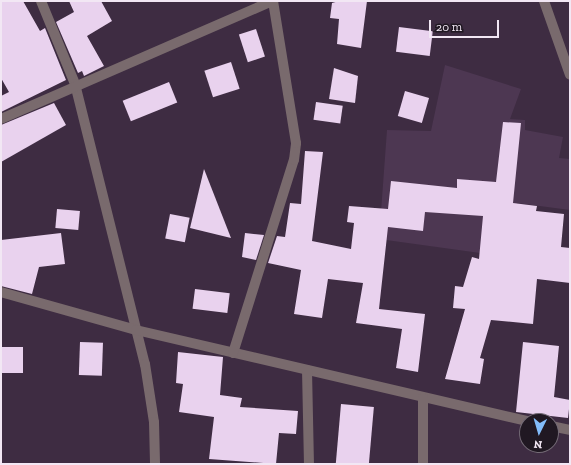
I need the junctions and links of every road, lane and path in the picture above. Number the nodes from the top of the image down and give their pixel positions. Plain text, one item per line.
1 (41, 1) edge
2 (273, 1) edge
3 (544, 1) edge
4 (570, 75) edge
5 (75, 84) junction
6 (1, 119) edge
7 (1, 292) edge
8 (136, 330) junction
9 (233, 353) junction
10 (308, 370) junction
11 (424, 398) junction
12 (519, 419) edge
13 (559, 428) edge
14 (570, 430) edge
15 (155, 464) edge
16 (309, 464) edge
17 (423, 464) edge

1 - 5 street
2 - 5 street
2 - 9 street
3 - 4 street
5 - 6 street
5 - 8 street
7 - 8 street
8 - 9 street
8 - 15 street
9 - 10 street
10 - 11 street
10 - 16 street
11 - 12 street
11 - 17 street
13 - 14 street

